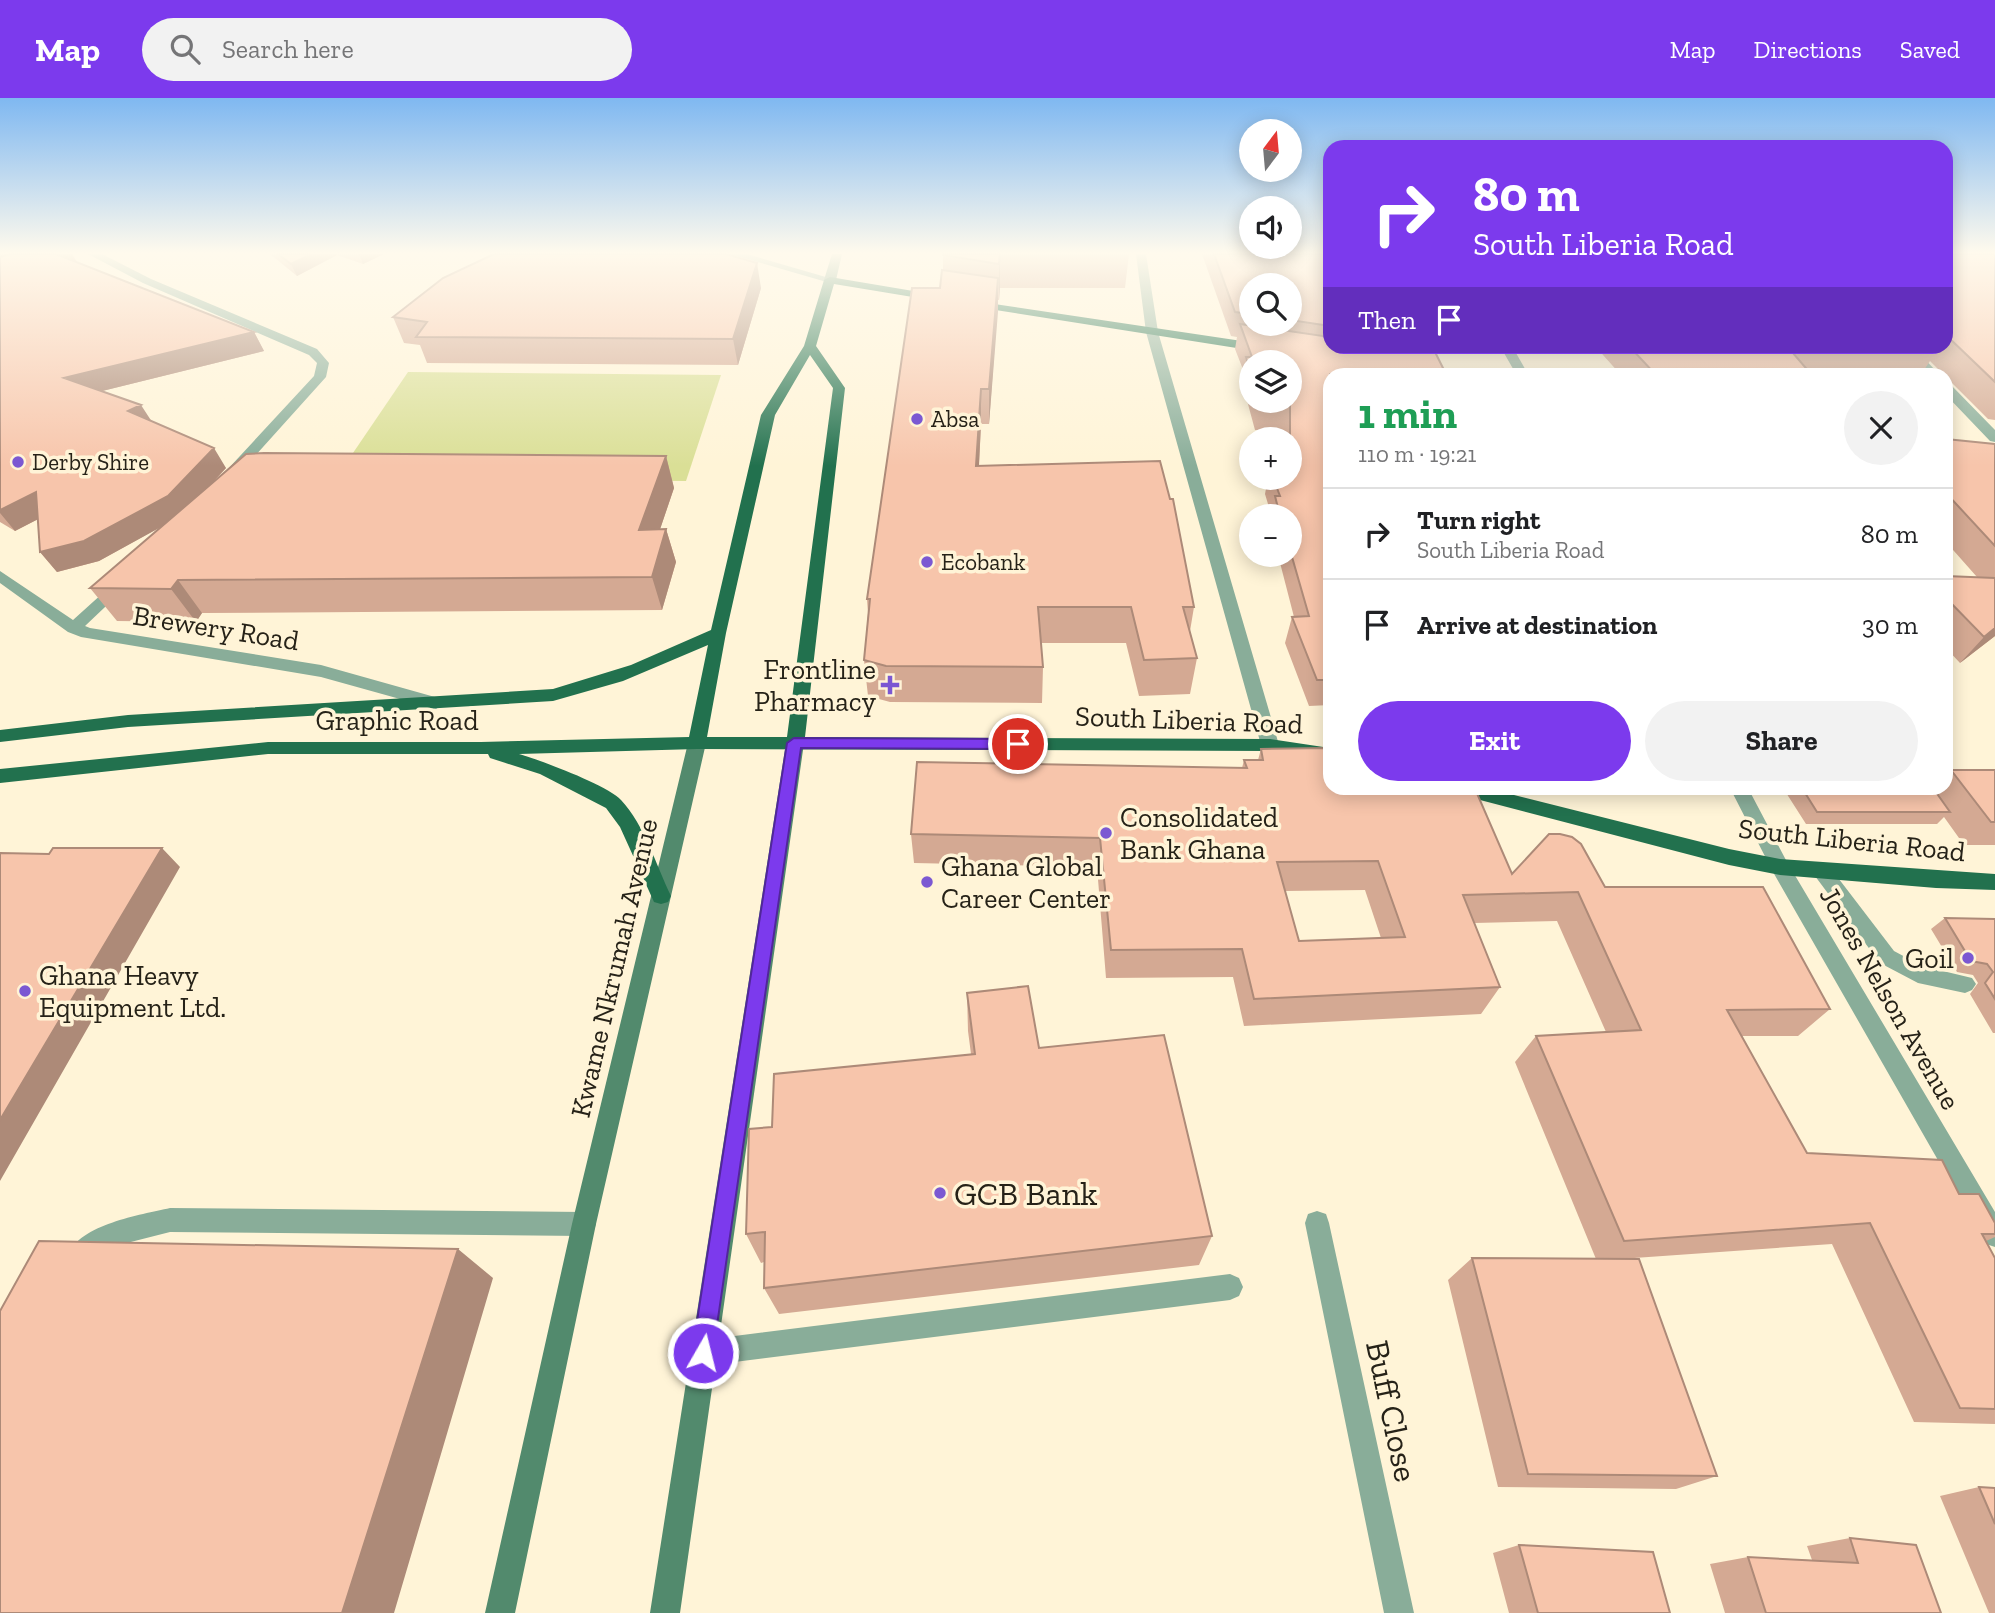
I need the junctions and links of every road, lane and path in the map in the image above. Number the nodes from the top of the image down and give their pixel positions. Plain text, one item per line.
1 (252, 325) edge
2 (817, 325) edge
3 (1106, 325) edge
4 (1151, 325) edge
5 (1152, 332) junction
6 (810, 346) junction
7 (1269, 350) edge
8 (1913, 354) edge
9 (1927, 368) edge
10 (1953, 395) edge
11 (1995, 438) edge
12 (226, 480) edge
13 (131, 575) edge
14 (0, 576) edge
15 (74, 628) junction
16 (718, 633) junction
17 (436, 703) junction
18 (0, 736) edge
19 (697, 743) junction
20 (794, 743) junction
21 (1270, 746) junction
22 (481, 748) junction
23 (1323, 753) edge
24 (0, 776) edge
25 (1488, 795) edge
26 (1743, 795) edge
27 (1780, 867) junction
28 (1822, 870) junction
29 (1995, 881) edge
30 (661, 896) junction
31 (1965, 984) dead end
32 (1317, 1223) dead end
33 (584, 1224) junction
34 (1995, 1235) edge
35 (64, 1270) edge
36 (1230, 1287) dead end
37 (703, 1353) junction
38 (500, 1613) edge
39 (665, 1613) edge
40 (1398, 1613) edge

1 - 12 street
2 - 6 main road, Kwame Nkrumah Avenue
3 - 5 main road
4 - 5 street
5 - 7 main road
5 - 21 street
6 - 16 main road, Kwame Nkrumah Avenue
6 - 20 main road
8 - 9 street
10 - 11 street
13 - 15 street
14 - 15 street, Brewery Road
15 - 17 street, Brewery Road
16 - 17 main road, Graphic Road
16 - 19 main road, Kwame Nkrumah Avenue
17 - 18 main road, Graphic Road
19 - 20 main road, Graphic Road
19 - 22 main road, Graphic Road
19 - 30 main road, Kwame Nkrumah Avenue
20 - 21 main road, South Liberia Road
20 - 37 main road
21 - 23 main road, South Liberia Road
22 - 24 main road, Graphic Road
22 - 30 main road
25 - 27 main road, South Liberia Road
26 - 27 street, Jones Nelson Avenue
27 - 28 main road, South Liberia Road
27 - 34 street, Jones Nelson Avenue
28 - 29 main road, South Liberia Road
28 - 31 street
30 - 33 main road, Kwame Nkrumah Avenue
32 - 40 street, Buff Close
33 - 35 street
33 - 38 main road, Kwame Nkrumah Avenue
36 - 37 street
37 - 39 main road

